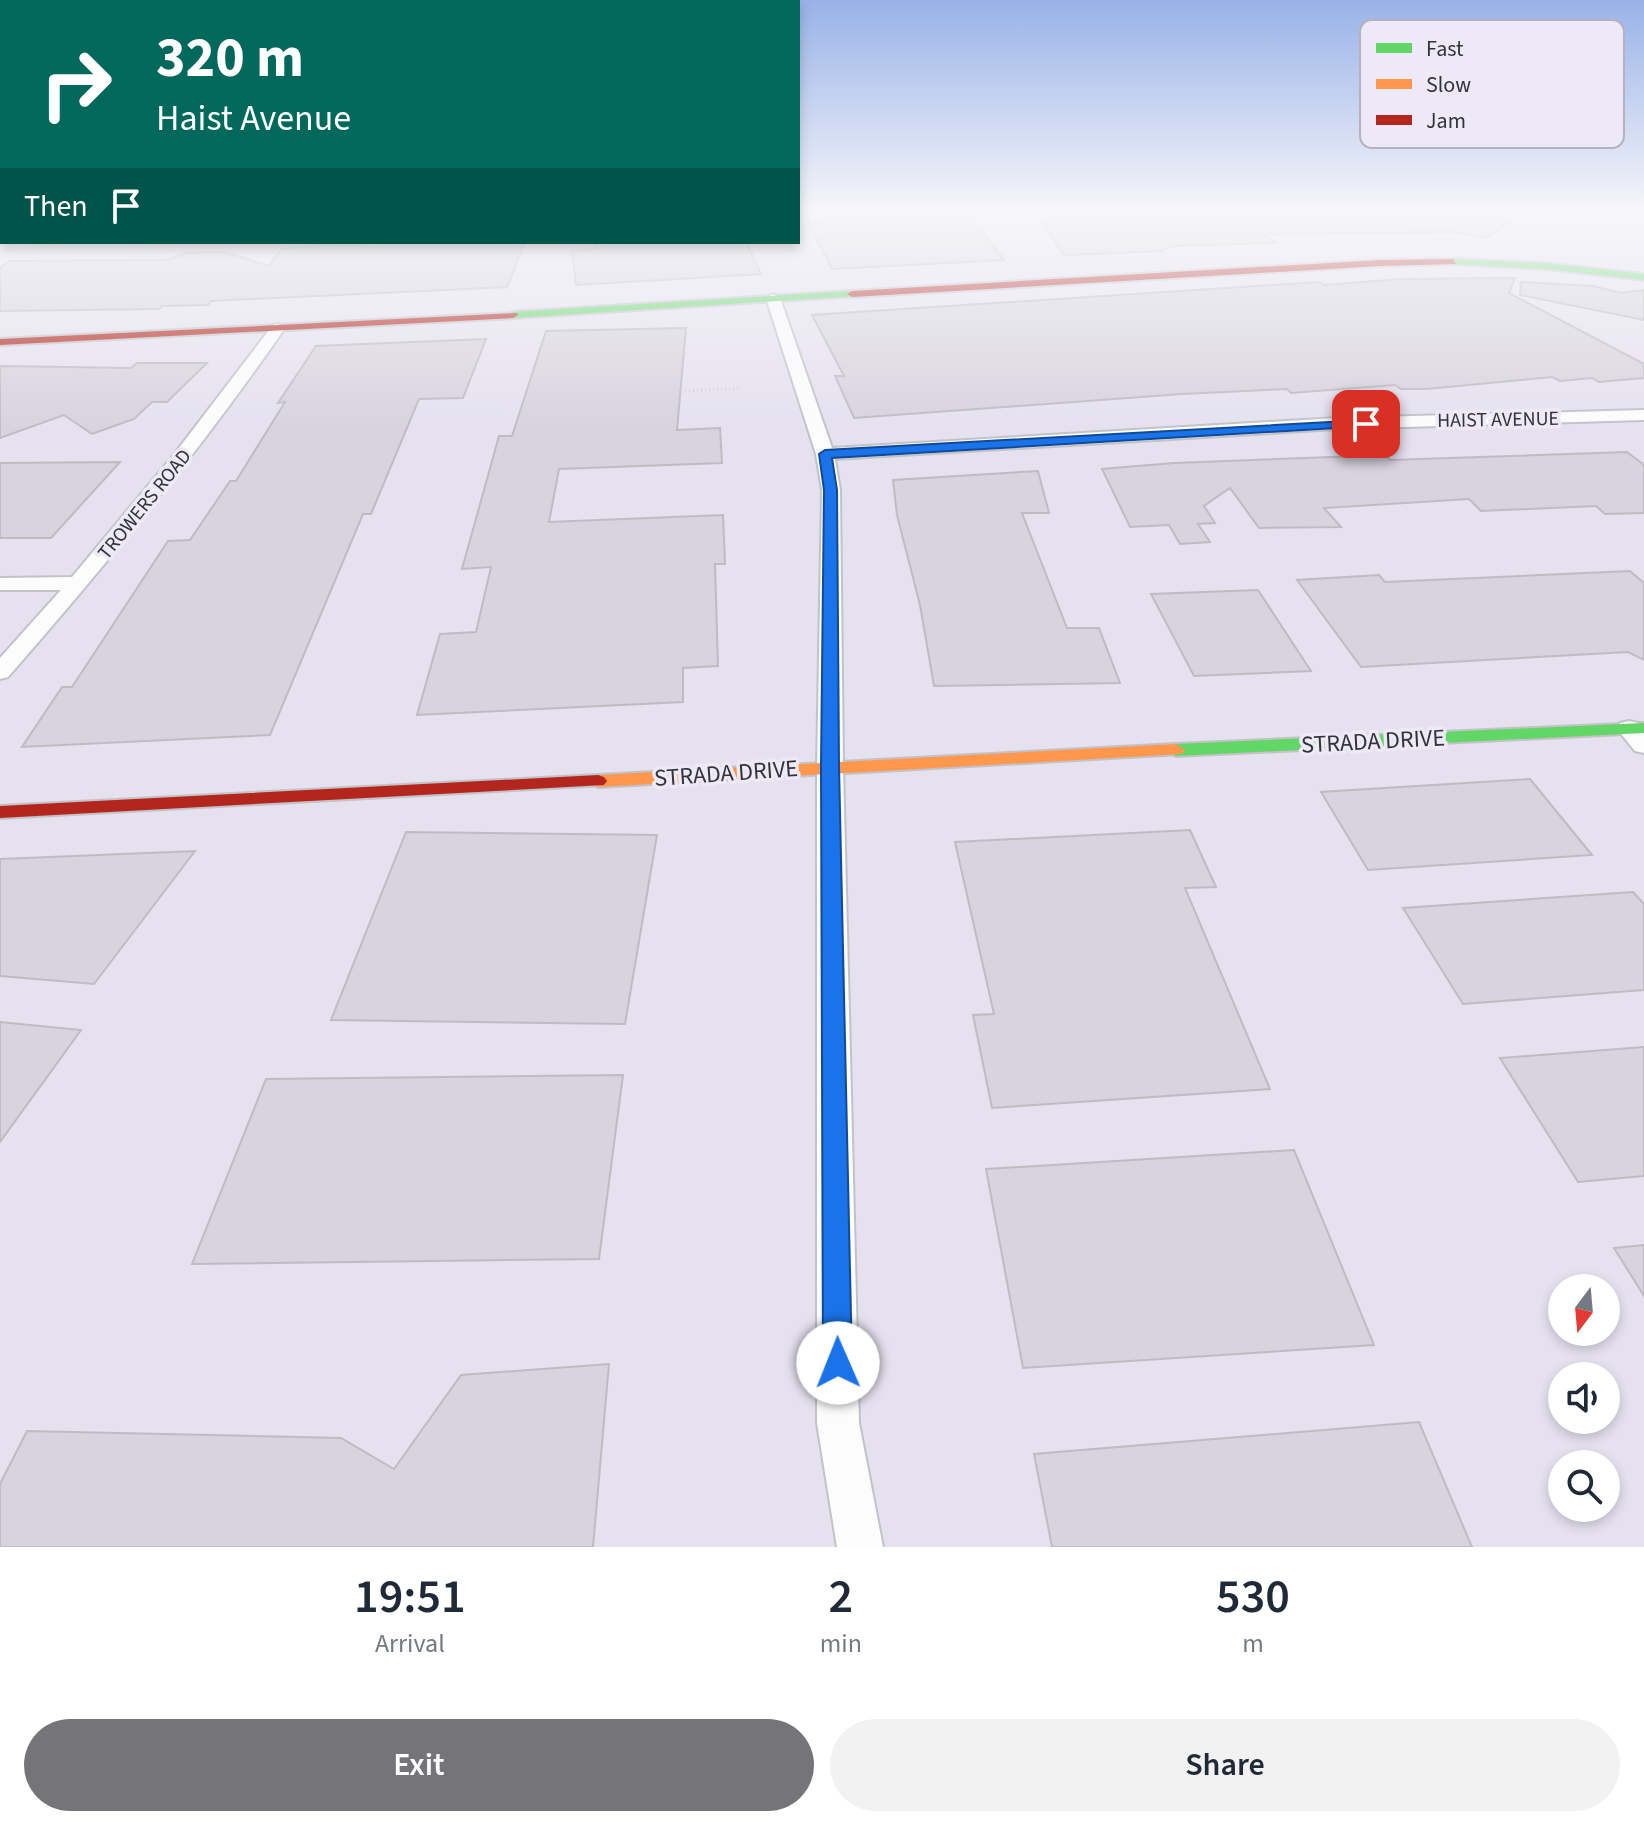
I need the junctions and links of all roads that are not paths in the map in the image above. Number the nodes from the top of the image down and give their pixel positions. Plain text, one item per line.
1 (1016, 284) edge
2 (773, 298) junction
3 (278, 328) junction
4 (0, 342) edge
5 (1644, 415) edge
6 (825, 454) junction
7 (80, 583) junction
8 (0, 584) edge
9 (0, 672) edge
10 (1639, 734) edge
11 (830, 766) junction
12 (0, 812) edge
13 (860, 1547) edge

1 - 2 street
2 - 3 street
2 - 6 street
3 - 4 street
3 - 7 street, TROWERS ROAD
5 - 6 street, HAIST AVENUE
6 - 11 street
7 - 8 street
7 - 9 street, TROWERS ROAD
10 - 11 street, STRADA DRIVE
11 - 12 street, STRADA DRIVE
11 - 13 street

